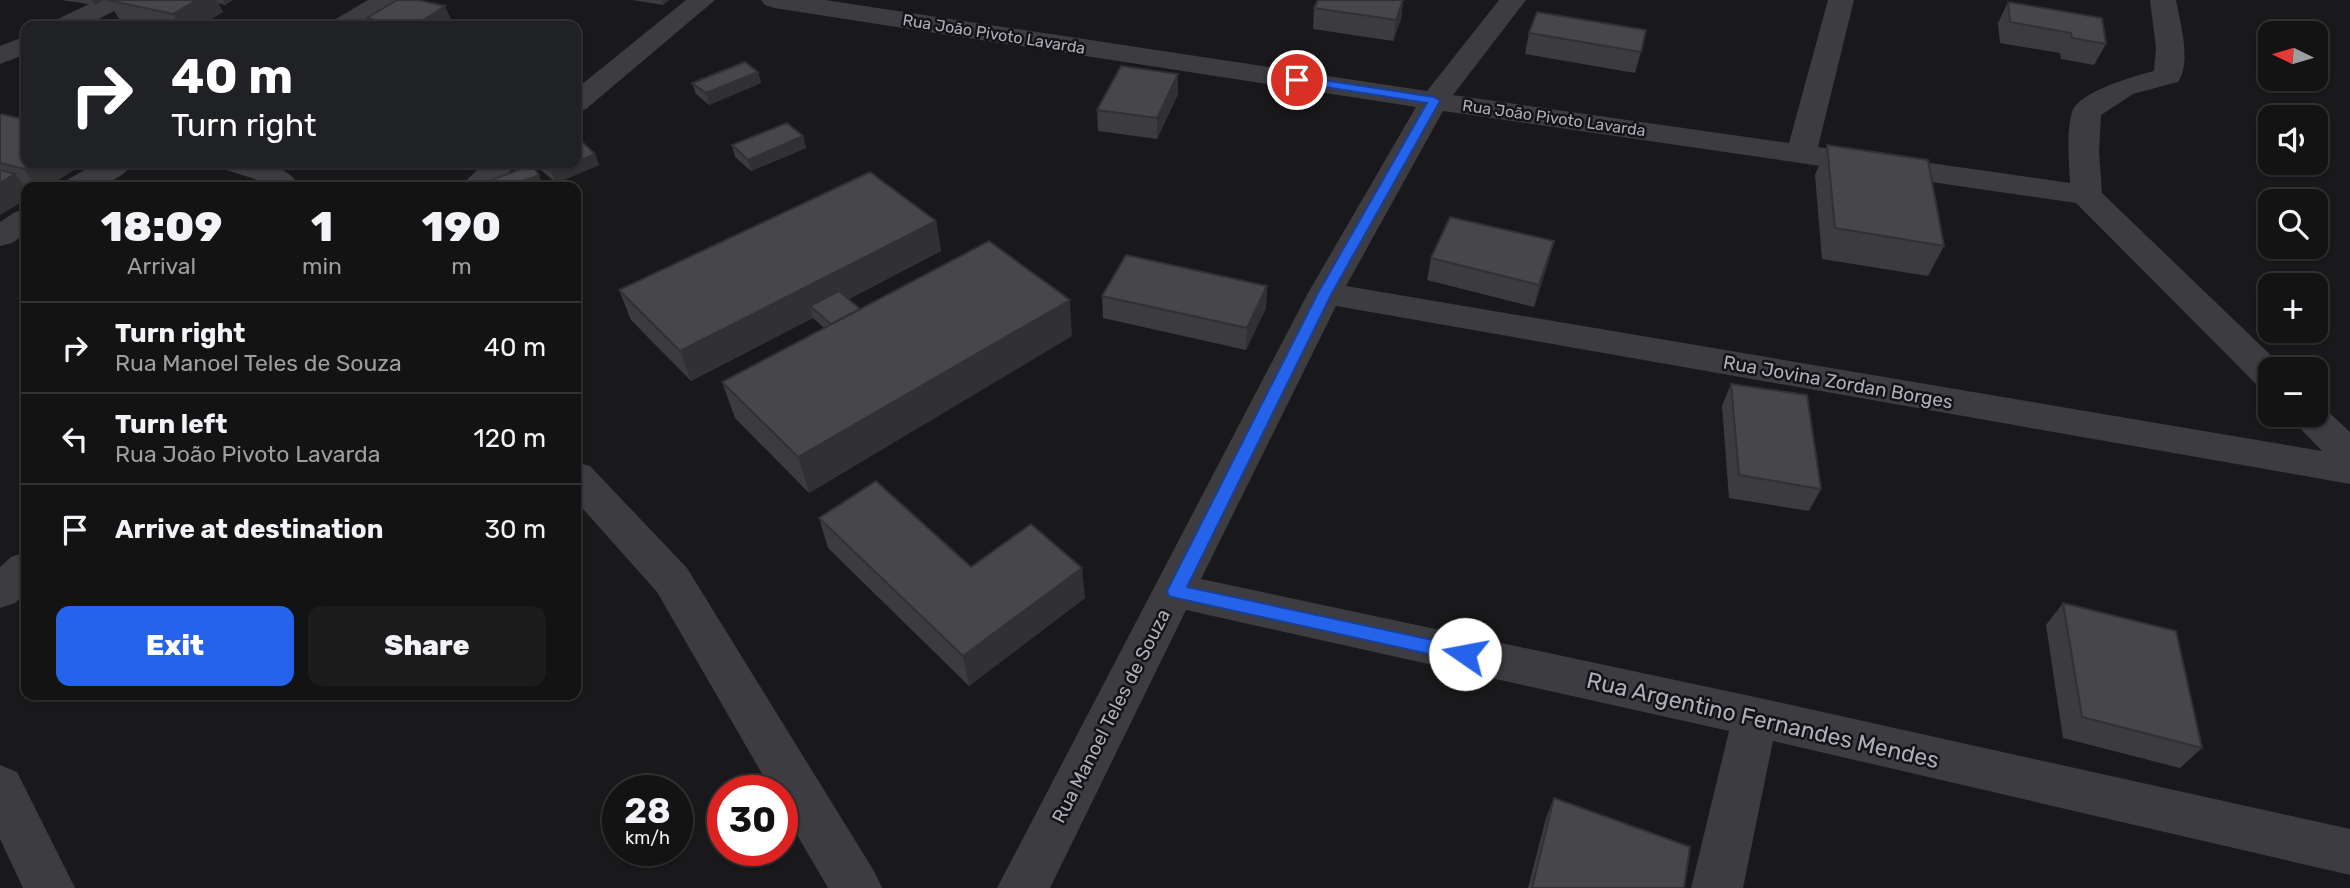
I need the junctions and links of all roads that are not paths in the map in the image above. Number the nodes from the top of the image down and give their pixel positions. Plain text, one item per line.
1 (117, 0) edge
2 (386, 0) edge
3 (702, 0) edge
4 (774, 0) edge
5 (1513, 0) edge
6 (1841, 0) edge
7 (2164, 0) edge
8 (75, 21) edge
9 (350, 21) edge
10 (21, 46) edge
11 (0, 56) edge
12 (581, 99) edge
13 (1434, 101) junction
14 (1801, 154) junction
15 (110, 168) edge
16 (252, 168) edge
17 (497, 168) edge
18 (86, 182) edge
19 (279, 182) edge
20 (480, 182) edge
21 (2086, 195) junction
22 (21, 222) edge
23 (0, 236) edge
24 (1325, 293) junction
25 (2258, 364) edge
26 (2321, 427) edge
27 (2350, 455) edge
28 (2350, 470) edge
29 (581, 481) edge
30 (21, 573) edge
31 (0, 591) edge
32 (1176, 591) junction
33 (1755, 717) junction
34 (0, 787) edge
35 (2350, 852) edge
36 (49, 888) edge
37 (856, 888) edge
38 (1023, 888) edge
39 (1717, 888) edge

1 - 8 street
2 - 9 street
3 - 12 street
4 - 13 street, Rua João Pivoto Lavarda
5 - 13 street, Rua Manoel Teles de Souza
6 - 14 street
7 - 21 street
10 - 11 street
13 - 14 street, Rua João Pivoto Lavarda
13 - 24 street, Rua Manoel Teles de Souza
14 - 21 street, Rua João Pivoto Lavarda
15 - 18 street
16 - 19 street
17 - 20 street
21 - 25 street
22 - 23 street
24 - 28 street, Rua Jovina Zordan Borges
24 - 32 street, Rua Manoel Teles de Souza
26 - 27 street
29 - 37 street
30 - 31 street
32 - 33 street, Rua Argentino Fernandes Mendes
32 - 38 street, Rua Manoel Teles de Souza
33 - 35 street, Rua Argentino Fernandes Mendes
33 - 39 street
34 - 36 street

